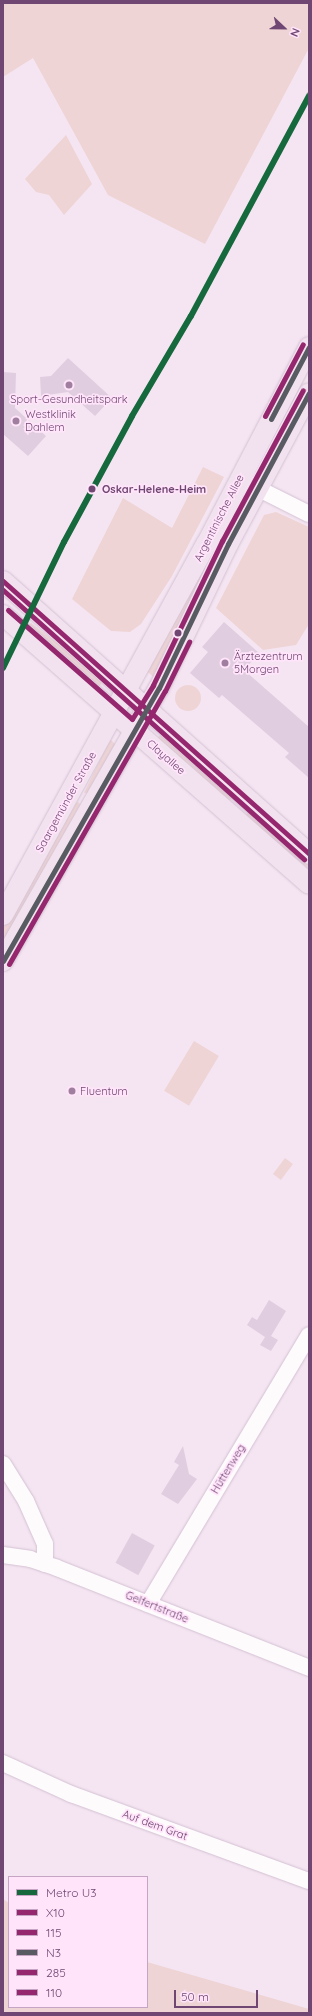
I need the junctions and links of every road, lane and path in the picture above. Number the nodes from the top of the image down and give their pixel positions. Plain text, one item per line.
1 (309, 347) edge
2 (309, 393) edge
3 (238, 479) junction
4 (257, 488) junction
5 (309, 514) edge
6 (3, 581) edge
7 (6, 618) edge
8 (126, 689) junction
9 (147, 708) junction
10 (114, 714) junction
11 (134, 730) junction
12 (309, 854) edge
13 (309, 884) edge
14 (3, 915) edge
15 (3, 961) edge
16 (309, 1335) edge
17 (3, 1464) edge
18 (3, 1555) edge
19 (45, 1564) junction
20 (148, 1604) junction
21 (309, 1668) edge
22 (3, 1763) edge
23 (309, 1881) edge

1 - 3 main road, Argentinische Allee
2 - 4 main road, Argentinische Allee
3 - 4 street
3 - 8 main road, Argentinische Allee
4 - 5 street
4 - 9 main road, Argentinische Allee
6 - 8 main road, Clayallee
7 - 10 main road, Clayallee
8 - 9 main road, Clayallee
8 - 10 main road, Saargemünder Straße
9 - 11 main road, Argentinische Allee
9 - 12 main road, Clayallee
10 - 11 main road, Clayallee
10 - 14 main road, Saargemünder Straße
11 - 13 main road, Clayallee
11 - 15 main road, Saargemünder Straße
16 - 20 street, Hüttenweg
17 - 19 street
18 - 19 street, Gelfertstraße
19 - 20 street, Gelfertstraße
20 - 21 street, Gelfertstraße
22 - 23 street, Auf dem Grat

